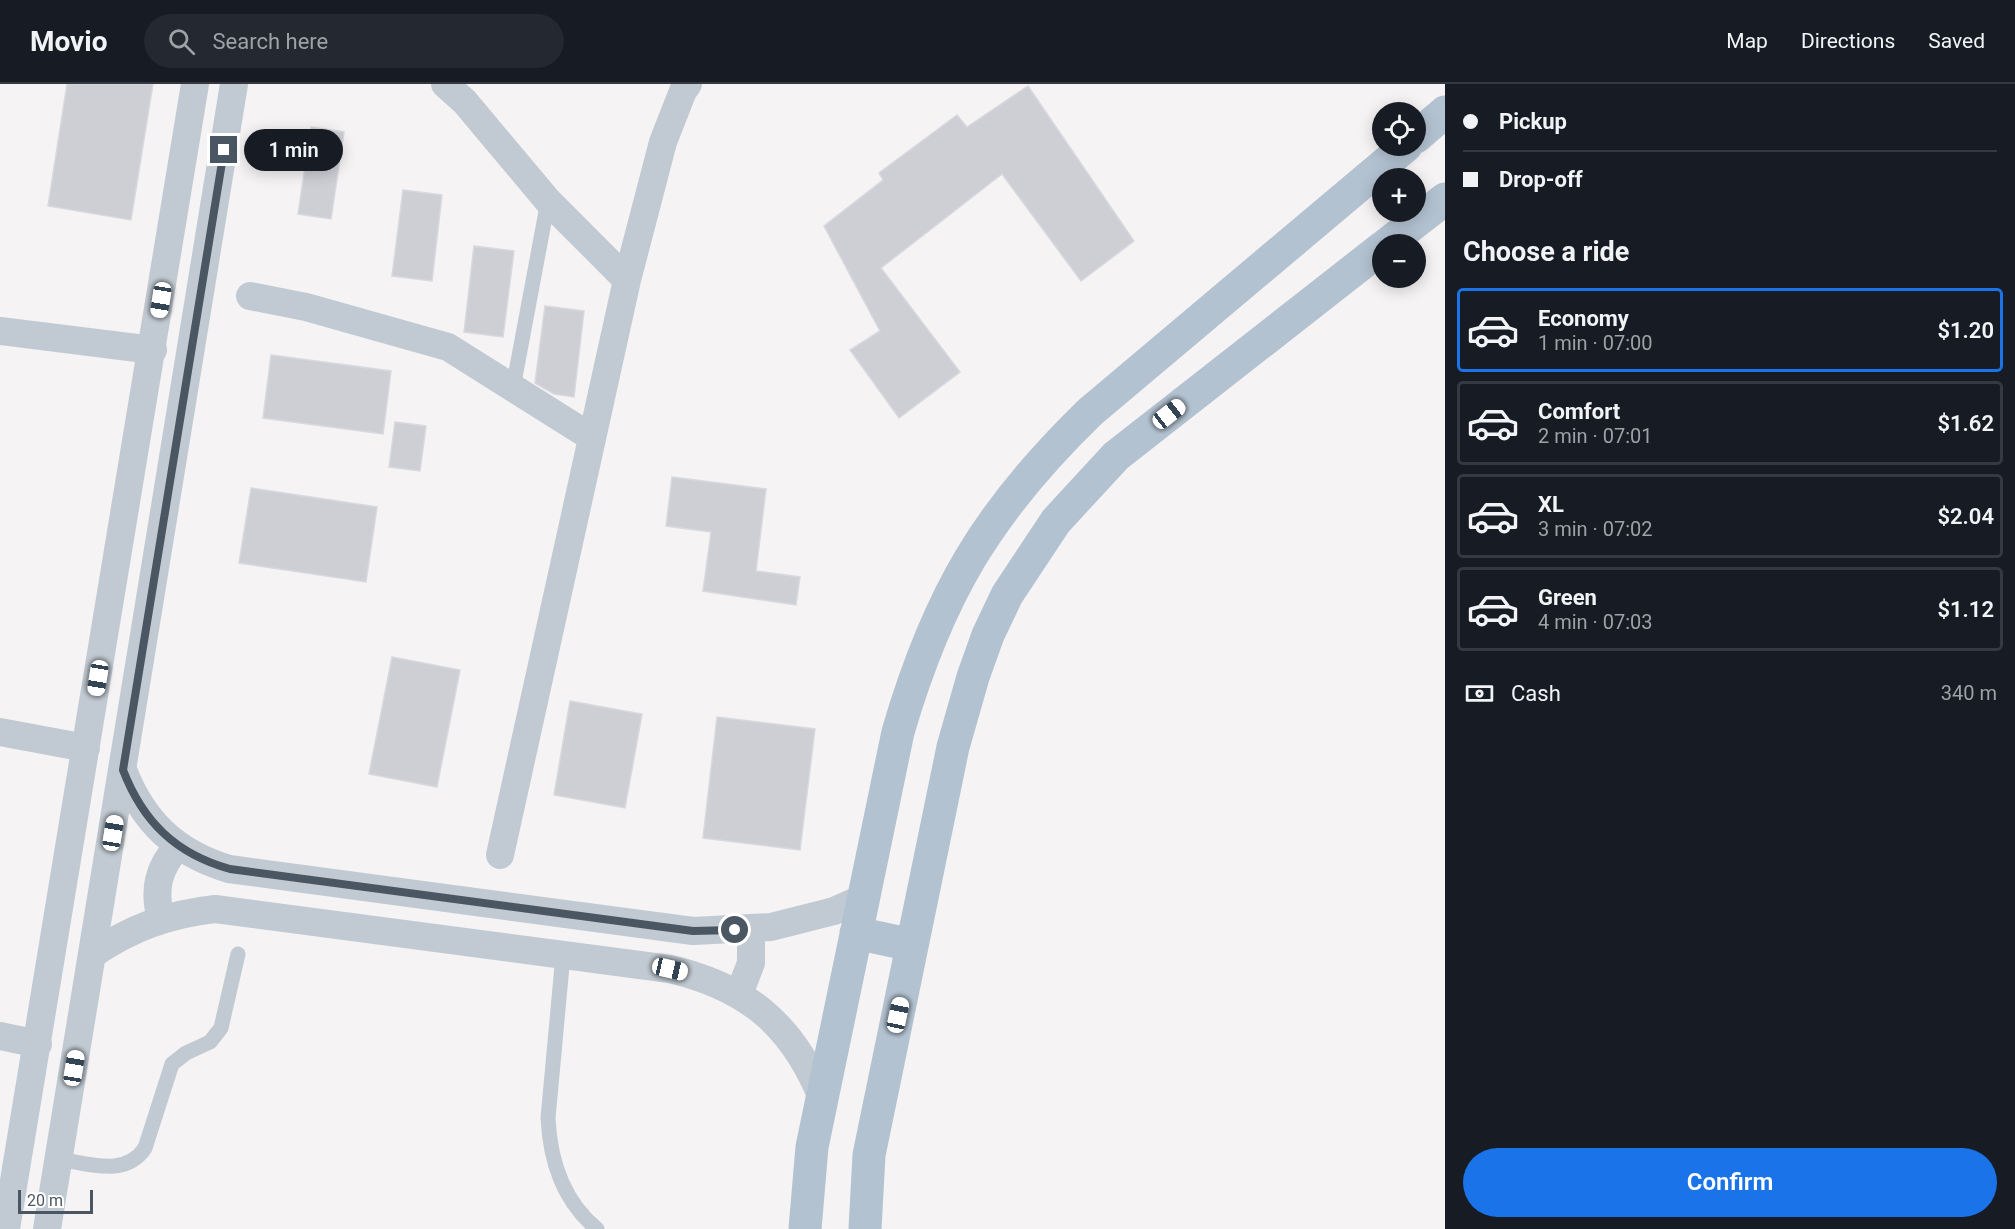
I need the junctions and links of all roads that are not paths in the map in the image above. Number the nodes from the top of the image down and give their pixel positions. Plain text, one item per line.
1 (195, 84) edge
2 (234, 84) edge
3 (445, 84) edge
4 (688, 84) edge
5 (1445, 112) edge
6 (1426, 128) edge
7 (1394, 156) edge
8 (1445, 199) edge
9 (548, 201) junction
10 (1400, 234) edge
11 (1372, 256) edge
12 (627, 280) junction
13 (250, 296) dead end
14 (161, 300) junction
15 (198, 305) junction
16 (0, 331) edge
17 (153, 350) junction
18 (513, 388) junction
19 (591, 437) junction
20 (0, 732) edge
21 (86, 748) junction
22 (123, 770) junction
23 (178, 846) junction
24 (500, 855) dead end
25 (863, 898) junction
26 (161, 919) junction
27 (751, 929) junction
28 (856, 933) junction
29 (912, 945) junction
30 (93, 954) junction
31 (238, 954) dead end
32 (563, 955) junction
33 (739, 994) junction
34 (0, 1036) edge
35 (38, 1044) junction
36 (822, 1098) junction
37 (58, 1159) junction
38 (6, 1229) edge
39 (46, 1229) edge
40 (597, 1229) edge
41 (806, 1229) edge
42 (865, 1229) edge

1 - 14 street
2 - 15 street
3 - 9 street
4 - 12 street
5 - 6 main road
7 - 25 main road
8 - 10 main road
9 - 12 street
9 - 18 lane
11 - 29 main road
12 - 19 street
13 - 18 street
14 - 15 street
14 - 17 street
15 - 22 street
16 - 17 street
17 - 21 street
18 - 19 street
19 - 24 street
20 - 21 street
21 - 35 street
22 - 23 street
22 - 30 street
23 - 26 street
23 - 27 street
25 - 27 street
25 - 28 main road
26 - 30 street
26 - 32 street
27 - 33 street
28 - 29 main road
28 - 36 main road
29 - 42 main road
30 - 37 street
31 - 37 lane
32 - 33 street
32 - 40 lane
33 - 36 street
34 - 35 street
35 - 38 street
36 - 41 main road
37 - 39 street

